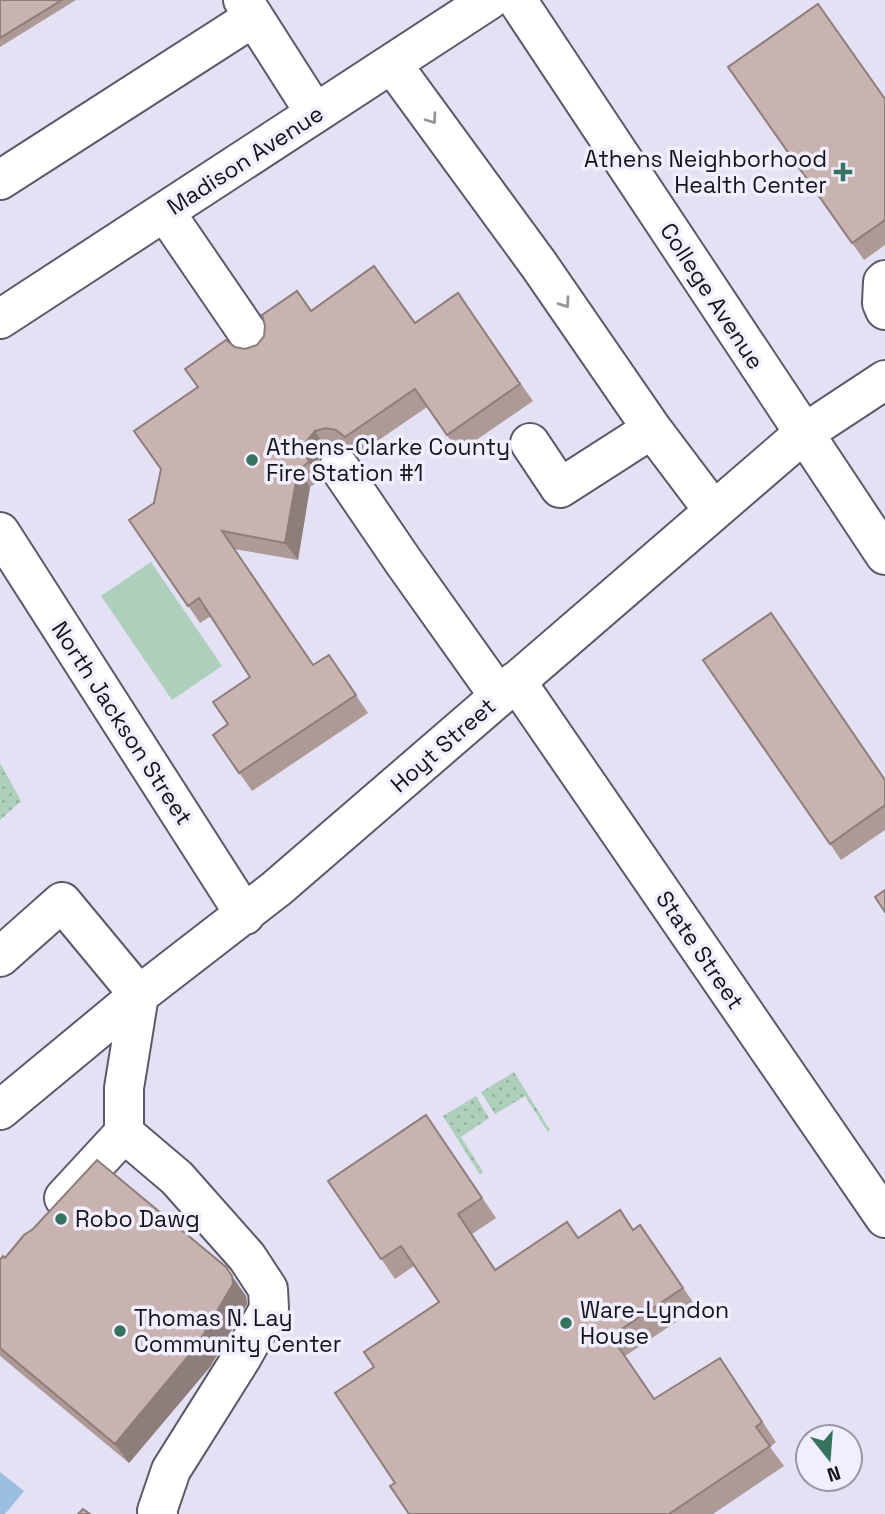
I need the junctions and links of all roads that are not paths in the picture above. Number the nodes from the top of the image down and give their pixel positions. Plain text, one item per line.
1 (489, 0) edge
2 (517, 0) edge
3 (248, 8) edge
4 (392, 64) junction
5 (315, 113) junction
6 (0, 180) edge
7 (165, 212) junction
8 (885, 280) edge
9 (885, 310) edge
10 (0, 319) edge
11 (256, 345) edge
12 (885, 380) edge
13 (652, 429) junction
14 (803, 434) junction
15 (530, 443) dead end
16 (339, 467) dead end
17 (713, 510) junction
18 (0, 532) edge
19 (885, 555) edge
20 (508, 688) junction
21 (244, 915) junction
22 (0, 957) edge
23 (139, 995) junction
24 (0, 1110) edge
25 (124, 1133) junction
26 (885, 1218) edge
27 (42, 1222) edge
28 (158, 1514) edge

1 - 4 street, Madison Avenue
2 - 14 street, College Avenue
3 - 5 street
3 - 6 street
4 - 5 street, Madison Avenue
4 -> 13 street
5 - 7 street, Madison Avenue
7 - 10 street, Madison Avenue
7 - 11 street
8 - 9 street
12 - 14 street, Hoyt Street
13 - 15 street
13 - 17 street
14 - 17 street, Hoyt Street
14 - 19 street, College Avenue
16 - 20 street, State Street
17 - 20 street, Hoyt Street
18 - 21 street, North Jackson Street
20 - 21 street, Hoyt Street
20 - 26 street, State Street
21 - 23 street, Hoyt Street
22 - 23 street
23 - 24 street, Hoyt Street
23 - 25 street
25 - 27 street
25 - 28 street

